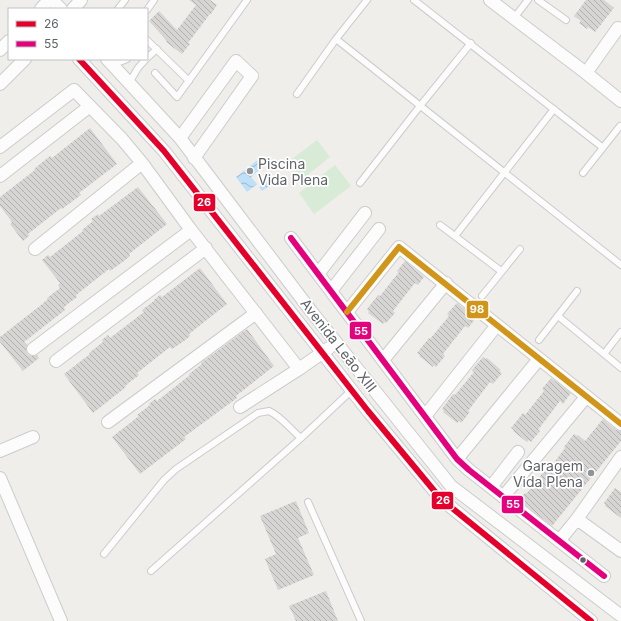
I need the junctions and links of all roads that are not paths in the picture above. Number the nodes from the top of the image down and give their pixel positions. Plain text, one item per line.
1 (51, 0) edge
2 (81, 0) edge
3 (125, 0) edge
4 (154, 0) edge
5 (247, 0) edge
6 (367, 0) edge
7 (414, 0) edge
8 (490, 0) edge
9 (528, 0) edge
10 (538, 0) edge
11 (41, 8) edge
12 (60, 8) edge
13 (74, 8) edge
14 (119, 8) edge
15 (148, 9) edge
16 (514, 18) junction
17 (566, 20) dead end
18 (618, 28) dead end
19 (336, 39) junction
20 (148, 41) edge
21 (8, 42) edge
22 (471, 43) junction
23 (157, 49) junction
24 (0, 50) edge
25 (148, 58) edge
26 (24, 60) edge
27 (79, 60) edge
28 (121, 60) edge
29 (146, 60) edge
30 (110, 62) edge
31 (155, 73) dead end
32 (586, 73) junction
33 (189, 81) junction
34 (0, 84) edge
35 (132, 86) junction
36 (297, 94) dead end
37 (621, 102) edge
38 (120, 103) junction
39 (90, 106) junction
40 (420, 106) junction
41 (554, 109) junction
42 (620, 126) edge
43 (180, 138) junction
44 (0, 147) edge
45 (602, 147) junction
46 (194, 158) junction
47 (142, 163) junction
48 (505, 172) junction
49 (583, 173) dead end
50 (0, 176) edge
51 (360, 183) dead end
52 (365, 213) dead end
53 (440, 225) dead end
54 (379, 229) dead end
55 (191, 230) junction
56 (455, 236) junction
57 (291, 238) dead end
58 (206, 248) junction
59 (35, 249) dead end
60 (520, 249) dead end
61 (621, 265) edge
62 (501, 271) junction
63 (318, 274) junction
64 (446, 283) junction
65 (577, 291) dead end
66 (331, 292) junction
67 (482, 296) dead end
68 (347, 312) junction
69 (256, 313) junction
70 (558, 316) junction
71 (497, 325) junction
72 (621, 332) edge
73 (539, 340) dead end
74 (337, 342) junction
75 (34, 349) dead end
76 (322, 352) junction
77 (604, 354) junction
78 (539, 359) junction
79 (383, 360) junction
80 (56, 361) dead end
81 (621, 368) edge
82 (299, 369) junction
83 (353, 390) junction
84 (586, 397) junction
85 (240, 407) dead end
86 (425, 416) junction
87 (108, 422) dead end
88 (621, 424) edge
89 (33, 437) dead end
90 (301, 438) junction
91 (0, 451) edge
92 (518, 452) dead end
93 (621, 457) edge
94 (457, 459) junction
95 (0, 478) edge
96 (491, 487) junction
97 (504, 497) junction
98 (308, 502) dead end
99 (577, 518) junction
100 (559, 541) junction
101 (621, 551) edge
102 (104, 554) dead end
103 (151, 571) dead end
104 (604, 576) dead end
105 (619, 616) edge
106 (61, 621) edge
107 (361, 621) edge
108 (591, 621) edge

1 - 11 street
1 - 12 street
2 - 13 street
3 - 14 lane
4 - 15 lane
5 - 33 lane
6 - 19 lane
7 - 22 lane
8 - 16 street
9 - 16 lane
10 - 17 lane
16 - 32 street
18 - 32 street
19 - 36 lane
19 - 40 lane
20 - 23 lane
21 - 24 street
22 - 40 lane
22 - 41 lane
23 - 25 lane
23 - 33 lane
26 - 34 street
27 - 38 street, Avenida Leão XIII
28 - 30 lane
29 - 35 lane
30 - 35 street, Avenida Leão XIII
31 - 33 lane
32 - 37 street
35 - 38 street
35 - 43 street, Avenida Leão XIII
38 - 76 street, Avenida Leão XIII
39 - 44 street
39 - 47 street
39 - 50 street
40 - 48 lane
40 - 51 lane
41 - 45 lane
41 - 48 lane
42 - 45 lane
43 - 46 street, Avenida Leão XIII
43 - 46 street
45 - 49 lane
46 - 74 street, Avenida Leão XIII
47 - 55 street
47 - 59 street
48 - 56 lane
48 - 61 lane
52 - 63 street
53 - 56 lane
54 - 66 street
55 - 58 street
55 - 75 street
56 - 62 lane
57 - 63 street
58 - 69 street
58 - 80 street
60 - 62 lane
62 - 67 lane
63 - 66 street
64 - 68 street
64 - 71 street
64 - 79 street
65 - 70 lane
66 - 68 street
68 - 79 street
69 - 82 street
69 - 87 street
70 - 73 lane
70 - 77 lane
71 - 78 street
71 - 86 street
72 - 77 lane
74 - 76 street
74 - 105 street, Avenida Leão XIII
76 - 82 street
76 - 83 street, Avenida Leão XIII
77 - 81 lane
78 - 84 street
78 - 94 street
79 - 86 street
82 - 85 street
83 - 90 lane
83 - 108 street, Avenida Leão XIII
84 - 88 street
84 - 97 street
86 - 94 street
89 - 91 street
90 - 102 lane
90 - 103 lane
92 - 96 street
93 - 99 street
94 - 96 street
95 - 106 street
96 - 97 street
97 - 100 street
98 - 107 lane
99 - 100 street
99 - 101 street
100 - 104 street

